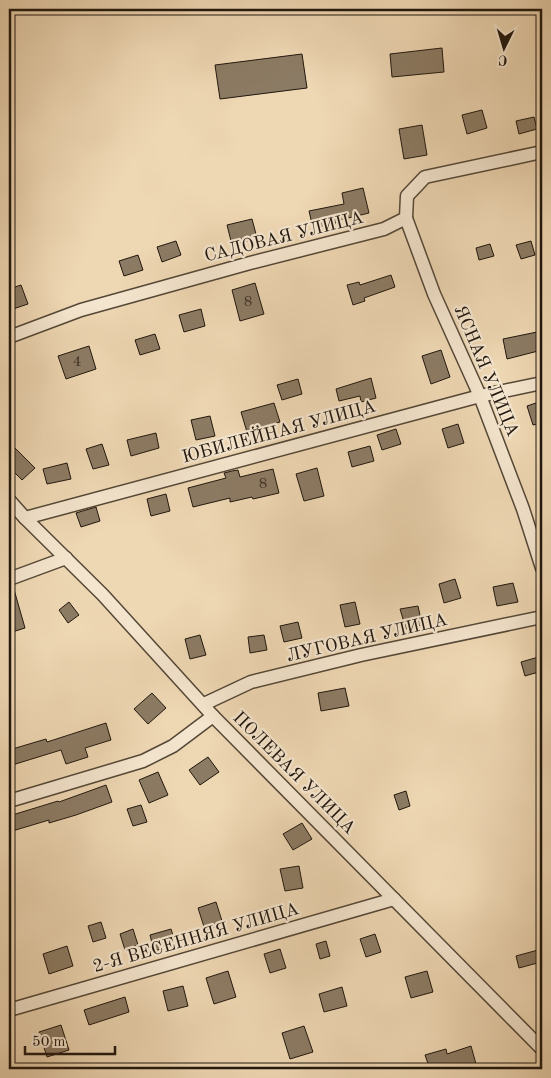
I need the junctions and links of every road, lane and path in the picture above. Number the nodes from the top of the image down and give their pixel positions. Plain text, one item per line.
1 (542, 152) edge
2 (406, 218) junction
3 (9, 338) edge
4 (542, 383) edge
5 (480, 396) junction
6 (9, 500) edge
7 (25, 518) junction
8 (66, 558) junction
9 (542, 568) edge
10 (9, 579) edge
11 (542, 617) edge
12 (204, 704) junction
13 (213, 716) junction
14 (9, 801) edge
15 (394, 899) junction
16 (9, 1010) edge
17 (542, 1049) edge

1 - 2 street
2 - 3 street, САДОВАЯ УЛИЦА
2 - 5 street, ЯСНАЯ УЛИЦА
4 - 5 street, ЮБИЛЕЙНАЯ УЛИЦА
5 - 7 street, ЮБИЛЕЙНАЯ УЛИЦА
5 - 9 street, ЯСНАЯ УЛИЦА
6 - 7 street, ПОЛЕВАЯ УЛИЦА
7 - 8 street, ПОЛЕВАЯ УЛИЦА
8 - 10 street
8 - 12 street, ПОЛЕВАЯ УЛИЦА
11 - 12 street, ЛУГОВАЯ УЛИЦА
12 - 13 street, ПОЛЕВАЯ УЛИЦА
13 - 14 street
13 - 15 street, ПОЛЕВАЯ УЛИЦА
15 - 16 street, 2-Я ВЕСЕННЯЯ УЛИЦА
15 - 17 street, ПОЛЕВАЯ УЛИЦА

